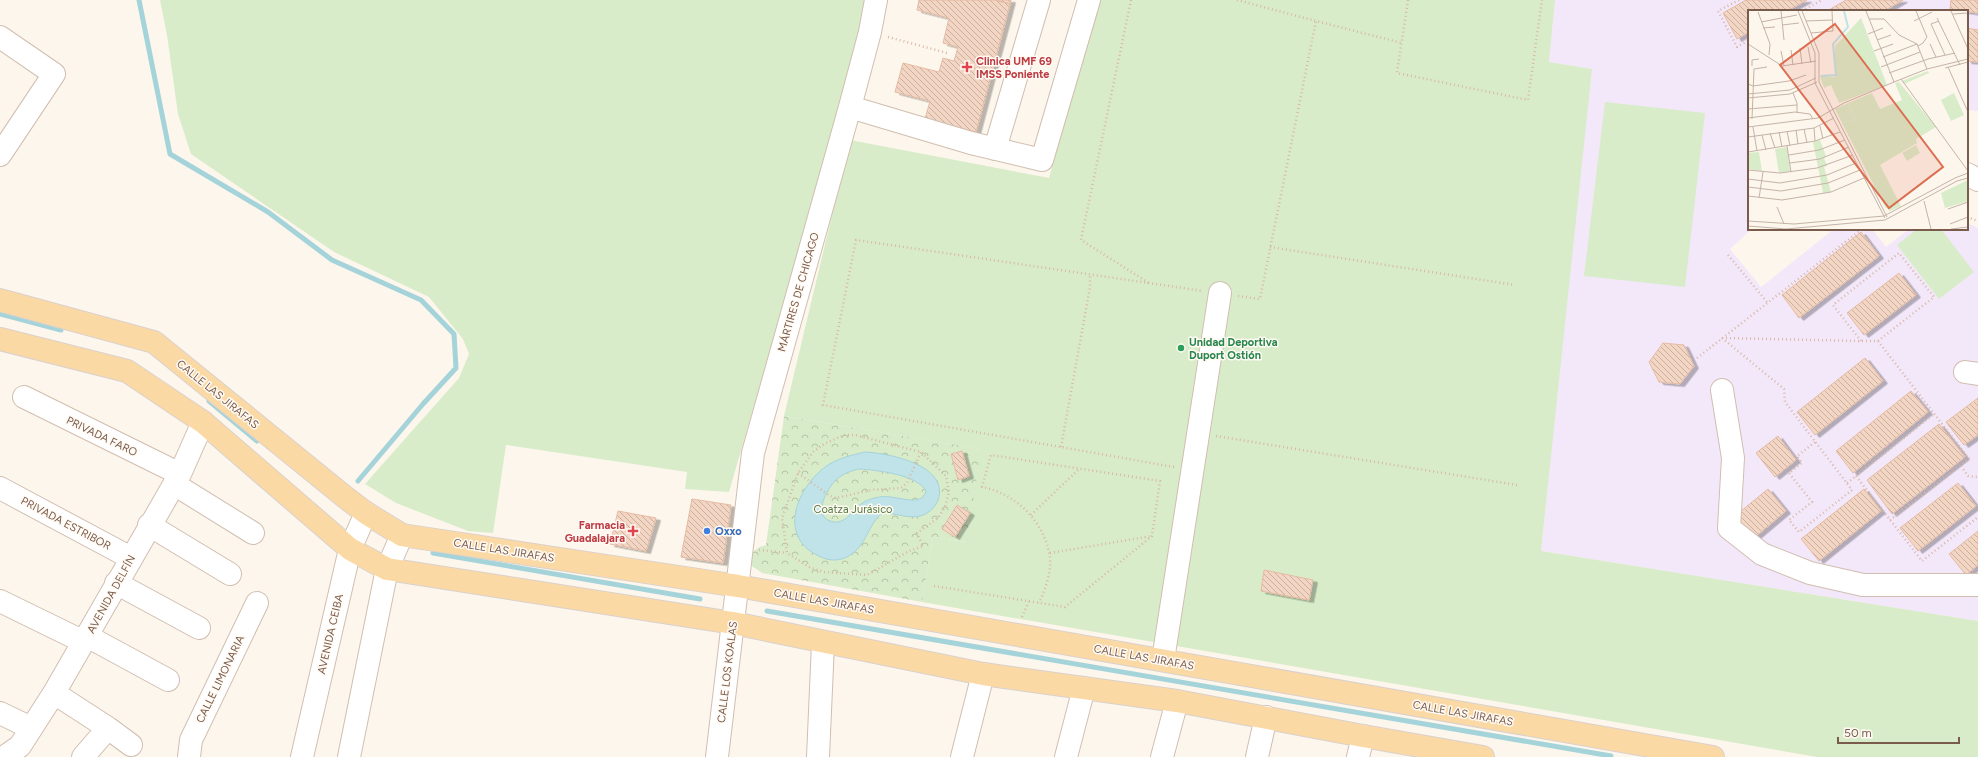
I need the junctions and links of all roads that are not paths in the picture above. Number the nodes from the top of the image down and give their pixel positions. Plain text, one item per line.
1 (876, 0) edge
2 (1039, 0) edge
3 (1089, 0) edge
4 (0, 36) edge
5 (850, 107) junction
6 (995, 149) junction
7 (0, 155) edge
8 (1968, 175) edge
9 (1978, 180) edge
10 (1220, 293) road end
11 (0, 300) edge
12 (0, 338) edge
13 (1722, 390) dead end
14 (24, 397) dead end
15 (203, 422) junction
16 (177, 479) junction
17 (0, 488) edge
18 (366, 513) junction
19 (149, 525) junction
20 (253, 533) dead end
21 (402, 535) junction
22 (350, 549) junction
23 (131, 558) junction
24 (387, 569) junction
25 (230, 574) dead end
26 (116, 583) junction
27 (1978, 585) edge
28 (738, 586) junction
29 (0, 601) edge
30 (257, 604) dead end
31 (733, 623) junction
32 (199, 628) dead end
33 (86, 639) junction
34 (823, 643) junction
35 (1163, 660) junction
36 (983, 674) junction
37 (168, 680) dead end
38 (1084, 688) junction
39 (54, 693) junction
40 (1177, 700) junction
41 (0, 713) edge
42 (1266, 717) junction
43 (108, 728) junction
44 (130, 745) dead end
45 (21, 747) edge
46 (1361, 747) edge
47 (1638, 751) edge
48 (1458, 755) edge
49 (84, 757) edge
50 (189, 757) edge
51 (302, 757) edge
52 (349, 757) edge
53 (717, 757) edge
54 (818, 757) edge
55 (962, 757) edge
56 (1066, 757) edge
57 (1162, 757) edge
58 (1257, 757) edge
59 (1483, 757) edge
60 (1712, 757) edge

1 - 5 street, MÁRTIRES DE CHICAGO
2 - 6 street
3 - 6 street
4 - 7 street
5 - 6 street
5 - 28 street, MÁRTIRES DE CHICAGO
8 - 9 street
10 - 35 street
11 - 18 main road, CALLE LAS JIRAFAS
12 - 15 main road
13 - 27 street
14 - 16 street, PRIVADA FARO
15 - 16 street, AVENIDA DELFÍN
15 - 22 main road
16 - 19 street, AVENIDA DELFÍN
16 - 20 street, PRIVADA FARO
17 - 23 street, PRIVADA ESTRIBOR
18 - 21 main road, CALLE LAS JIRAFAS
18 - 22 street, AVENIDA CEIBA
19 - 23 street, AVENIDA DELFÍN
19 - 25 street
21 - 24 street
21 - 28 main road, CALLE LAS JIRAFAS
22 - 24 main road
22 - 51 street, AVENIDA CEIBA
23 - 26 street, AVENIDA DELFÍN
24 - 31 main road
24 - 52 street
26 - 32 street
26 - 33 street, AVENIDA DELFÍN
28 - 31 street, CALLE LOS KOALAS
28 - 35 main road, CALLE LAS JIRAFAS
29 - 33 street
30 - 50 street, CALLE LIMONARIA
31 - 34 main road
31 - 53 street, CALLE LOS KOALAS
33 - 37 street
33 - 39 street, AVENIDA DELFÍN
34 - 36 main road
34 - 54 street
35 - 47 main road, CALLE LAS JIRAFAS
36 - 38 main road
36 - 55 street
38 - 40 main road
38 - 56 street
39 - 43 street
39 - 45 street, AVENIDA DELFÍN
40 - 42 main road
40 - 57 street
41 - 45 street
42 - 46 main road
42 - 58 street
43 - 44 street
43 - 49 street
46 - 48 main road
47 - 60 main road, CALLE LAS JIRAFAS
48 - 59 main road

